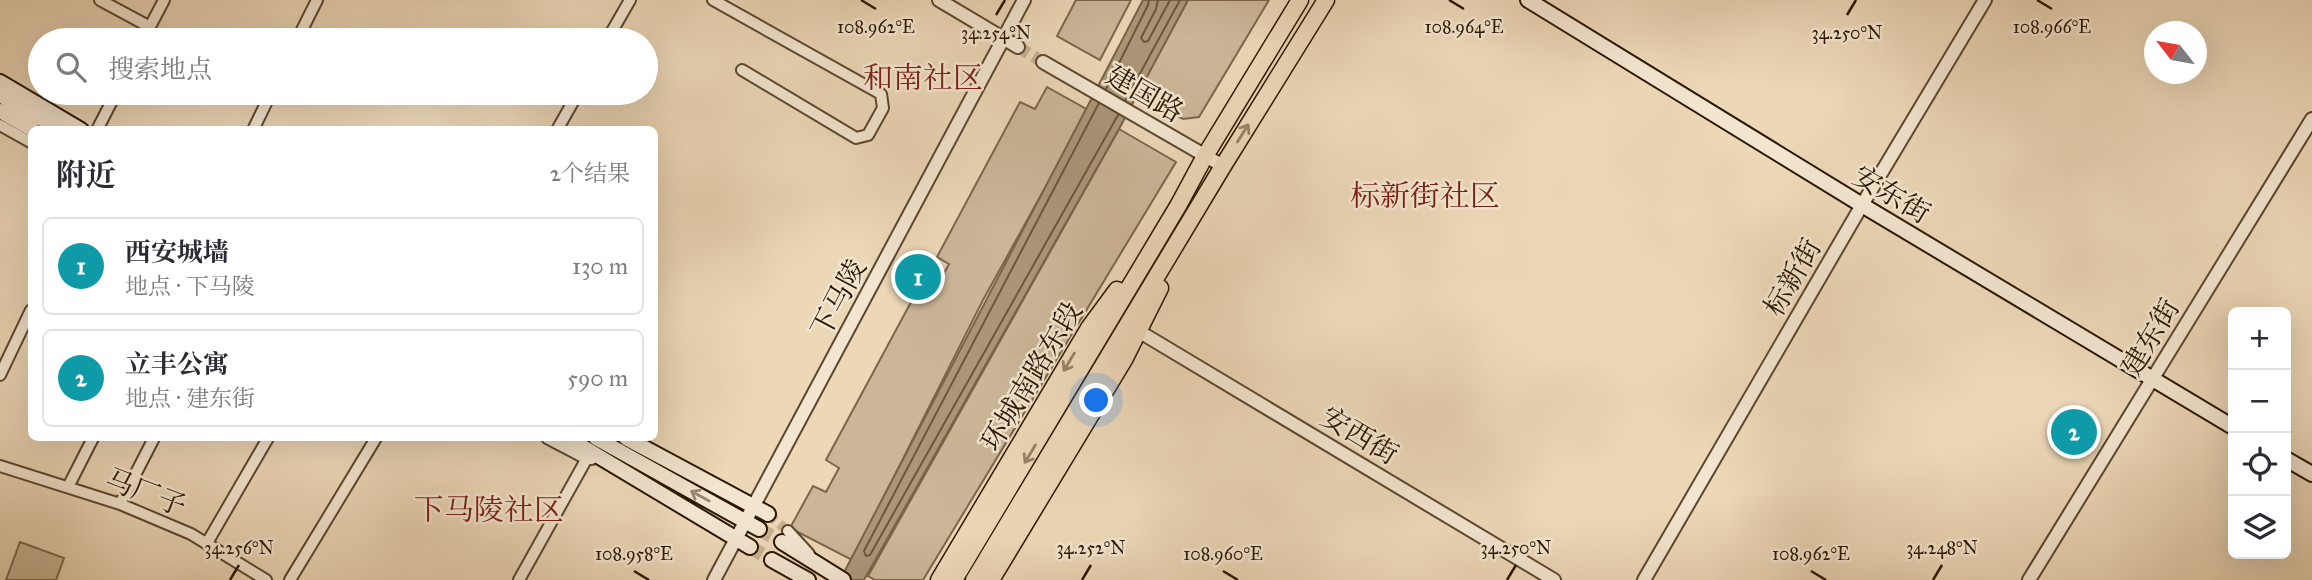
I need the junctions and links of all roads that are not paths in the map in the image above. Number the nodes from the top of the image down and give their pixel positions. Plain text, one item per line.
1 (100, 0) edge
2 (164, 0) edge
3 (317, 0) edge
4 (630, 0) edge
5 (713, 0) edge
6 (939, 0) edge
7 (1024, 0) edge
8 (1300, 0) edge
9 (1326, 0) edge
10 (1528, 0) edge
11 (1985, 0) edge
12 (150, 27) joint
13 (303, 28) edge
14 (614, 28) edge
15 (1005, 39) junction
16 (1018, 47) tunnel mouth
17 (1043, 62) tunnel mouth
18 (742, 70) dead end
19 (0, 82) edge
20 (0, 95) edge
21 (28, 99) edge
22 (39, 105) edge
23 (110, 105) edge
24 (265, 105) edge
25 (571, 105) edge
26 (0, 111) edge
27 (2312, 119) edge
28 (0, 125) edge
29 (54, 126) edge
30 (74, 126) edge
31 (99, 126) edge
32 (255, 126) edge
33 (558, 126) edge
34 (28, 127) edge
35 (28, 141) edge
36 (1205, 156) junction
37 (1223, 166) junction
38 (1862, 205) junction
39 (1178, 206) junction
40 (1195, 212) junction
41 (28, 316) edge
42 (1140, 332) junction
43 (0, 375) edge
44 (2153, 379) junction
45 (2228, 424) edge
46 (91, 441) edge
47 (152, 441) edge
48 (266, 441) edge
49 (374, 441) edge
50 (559, 441) edge
51 (574, 441) edge
52 (632, 441) edge
53 (591, 449) edge
54 (2291, 461) edge
55 (0, 466) edge
56 (2312, 474) edge
57 (68, 487) junction
58 (120, 504) junction
59 (753, 506) junction
60 (768, 514) tunnel mouth
61 (745, 521) junction
62 (760, 529) tunnel mouth
63 (785, 536) tunnel mouth
64 (736, 538) junction
65 (207, 543) junction
66 (750, 547) tunnel mouth
67 (772, 559) tunnel mouth
68 (266, 580) edge
69 (290, 580) edge
70 (519, 580) edge
71 (714, 580) edge
72 (808, 580) edge
73 (842, 580) edge
74 (939, 580) edge
75 (954, 580) edge
76 (974, 580) edge
77 (991, 580) edge
78 (1554, 580) edge
79 (1644, 580) edge
80 (2029, 580) edge

1 - 12 street
2 - 12 street
3 - 13 street
4 - 14 street
5 - 18 street
6 - 15 street
7 - 15 street, 下马陵
8 - 36 main road, 环城南路东段
37 -> 9 main road, 环城南路东段
10 - 38 main road, 安东街
11 - 38 street, 标新街
15 - 16 street
15 - 59 street, 下马陵
17 - 36 street, 建国路
19 - 21 main road
20 - 29 main road
22 - 30 main road
23 - 31 street
24 - 32 street
25 - 33 street
26 - 34 main road
27 - 44 street, 建东街
28 - 35 street
36 - 37 street, 建国路
36 - 39 main road, 环城南路东段
37 - 40 main road, 环城南路东段
38 - 44 main road, 安东街
38 - 79 street, 标新街
39 -> 74 main road, 环城南路东段
39 -> 75 main road, 环城南路东段
40 - 42 main road, 环城南路东段
40 - 76 main road, 环城南路东段
41 - 43 street
42 - 77 main road, 环城南路东段
42 - 78 street, 安西街
44 - 45 main road, 安东街
44 - 80 street, 建东街
46 - 57 street
47 - 58 street
48 - 65 street
49 - 69 street
50 - 53 street
51 - 53 main road
52 - 59 main road
61 -> 53 main road
53 - 64 main road
53 - 70 street
54 - 56 main road
55 - 57 street, 马厂子
57 - 58 street, 马厂子
58 - 65 street, 马厂子
59 - 60 main road
59 - 61 street, 下马陵
61 - 62 main road
61 - 64 street, 下马陵
63 - 73 main road
64 - 66 main road
64 - 71 street, 下马陵
65 - 68 street, 马厂子
67 - 72 main road

